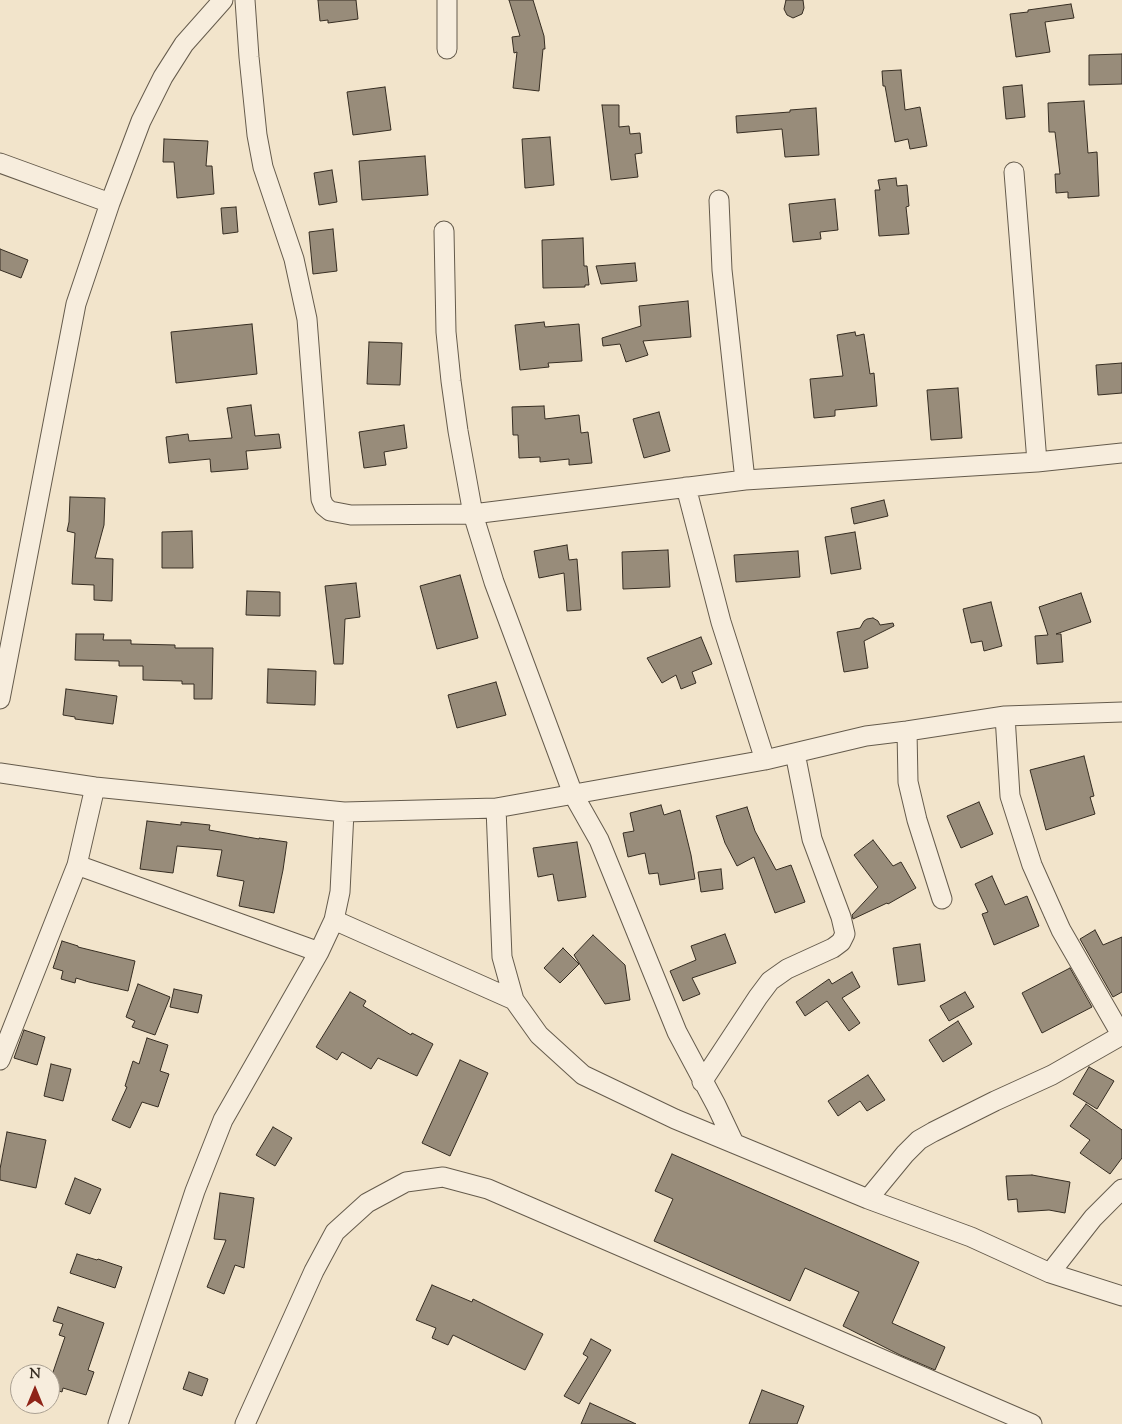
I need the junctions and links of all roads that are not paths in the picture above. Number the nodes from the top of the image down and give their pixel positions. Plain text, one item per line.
1 (223, 0) edge
2 (245, 0) edge
3 (447, 0) edge
4 (447, 49) dead end
5 (0, 163) edge
6 (1014, 172) dead end
7 (719, 200) dead end
8 (110, 203) junction
9 (444, 231) dead end
10 (1122, 452) edge
11 (1037, 462) junction
12 (745, 480) junction
13 (686, 487) junction
14 (473, 514) junction
15 (0, 699) edge
16 (1122, 712) edge
17 (1006, 716) junction
18 (907, 731) junction
19 (796, 754) junction
20 (765, 760) junction
21 (0, 773) edge
22 (95, 787) junction
23 (573, 794) junction
24 (496, 808) junction
25 (344, 812) junction
26 (77, 865) junction
27 (942, 899) dead end
28 (334, 920) junction
29 (319, 952) junction
30 (514, 1000) junction
31 (1122, 1036) edge
32 (0, 1060) edge
33 (702, 1082) junction
34 (734, 1143) junction
35 (1122, 1189) edge
36 (868, 1199) junction
37 (1050, 1273) junction
38 (1122, 1296) edge
39 (118, 1424) edge
40 (245, 1424) edge
41 (1032, 1424) edge

1 - 8 street
2 - 14 street
3 - 4 street
5 - 8 street
6 - 11 street
7 - 12 street
8 - 15 street
9 - 14 street
10 - 11 street
11 - 12 street
12 - 13 street
13 - 14 street
13 - 20 street
14 - 23 street
16 - 17 street
17 - 18 street
17 - 31 street
18 - 19 street
18 - 27 street
19 - 20 street
19 - 33 street
20 - 23 street
21 - 22 street
22 - 25 street
22 - 26 street
23 - 24 street
23 - 33 street
24 - 25 street
24 - 30 street
25 - 28 street
26 - 29 street
26 - 32 street
28 - 29 street
28 - 30 street
29 - 39 street
30 - 34 street
31 - 36 street
33 - 34 street
34 - 36 street
35 - 37 street
36 - 37 street
37 - 38 street
40 - 41 street

